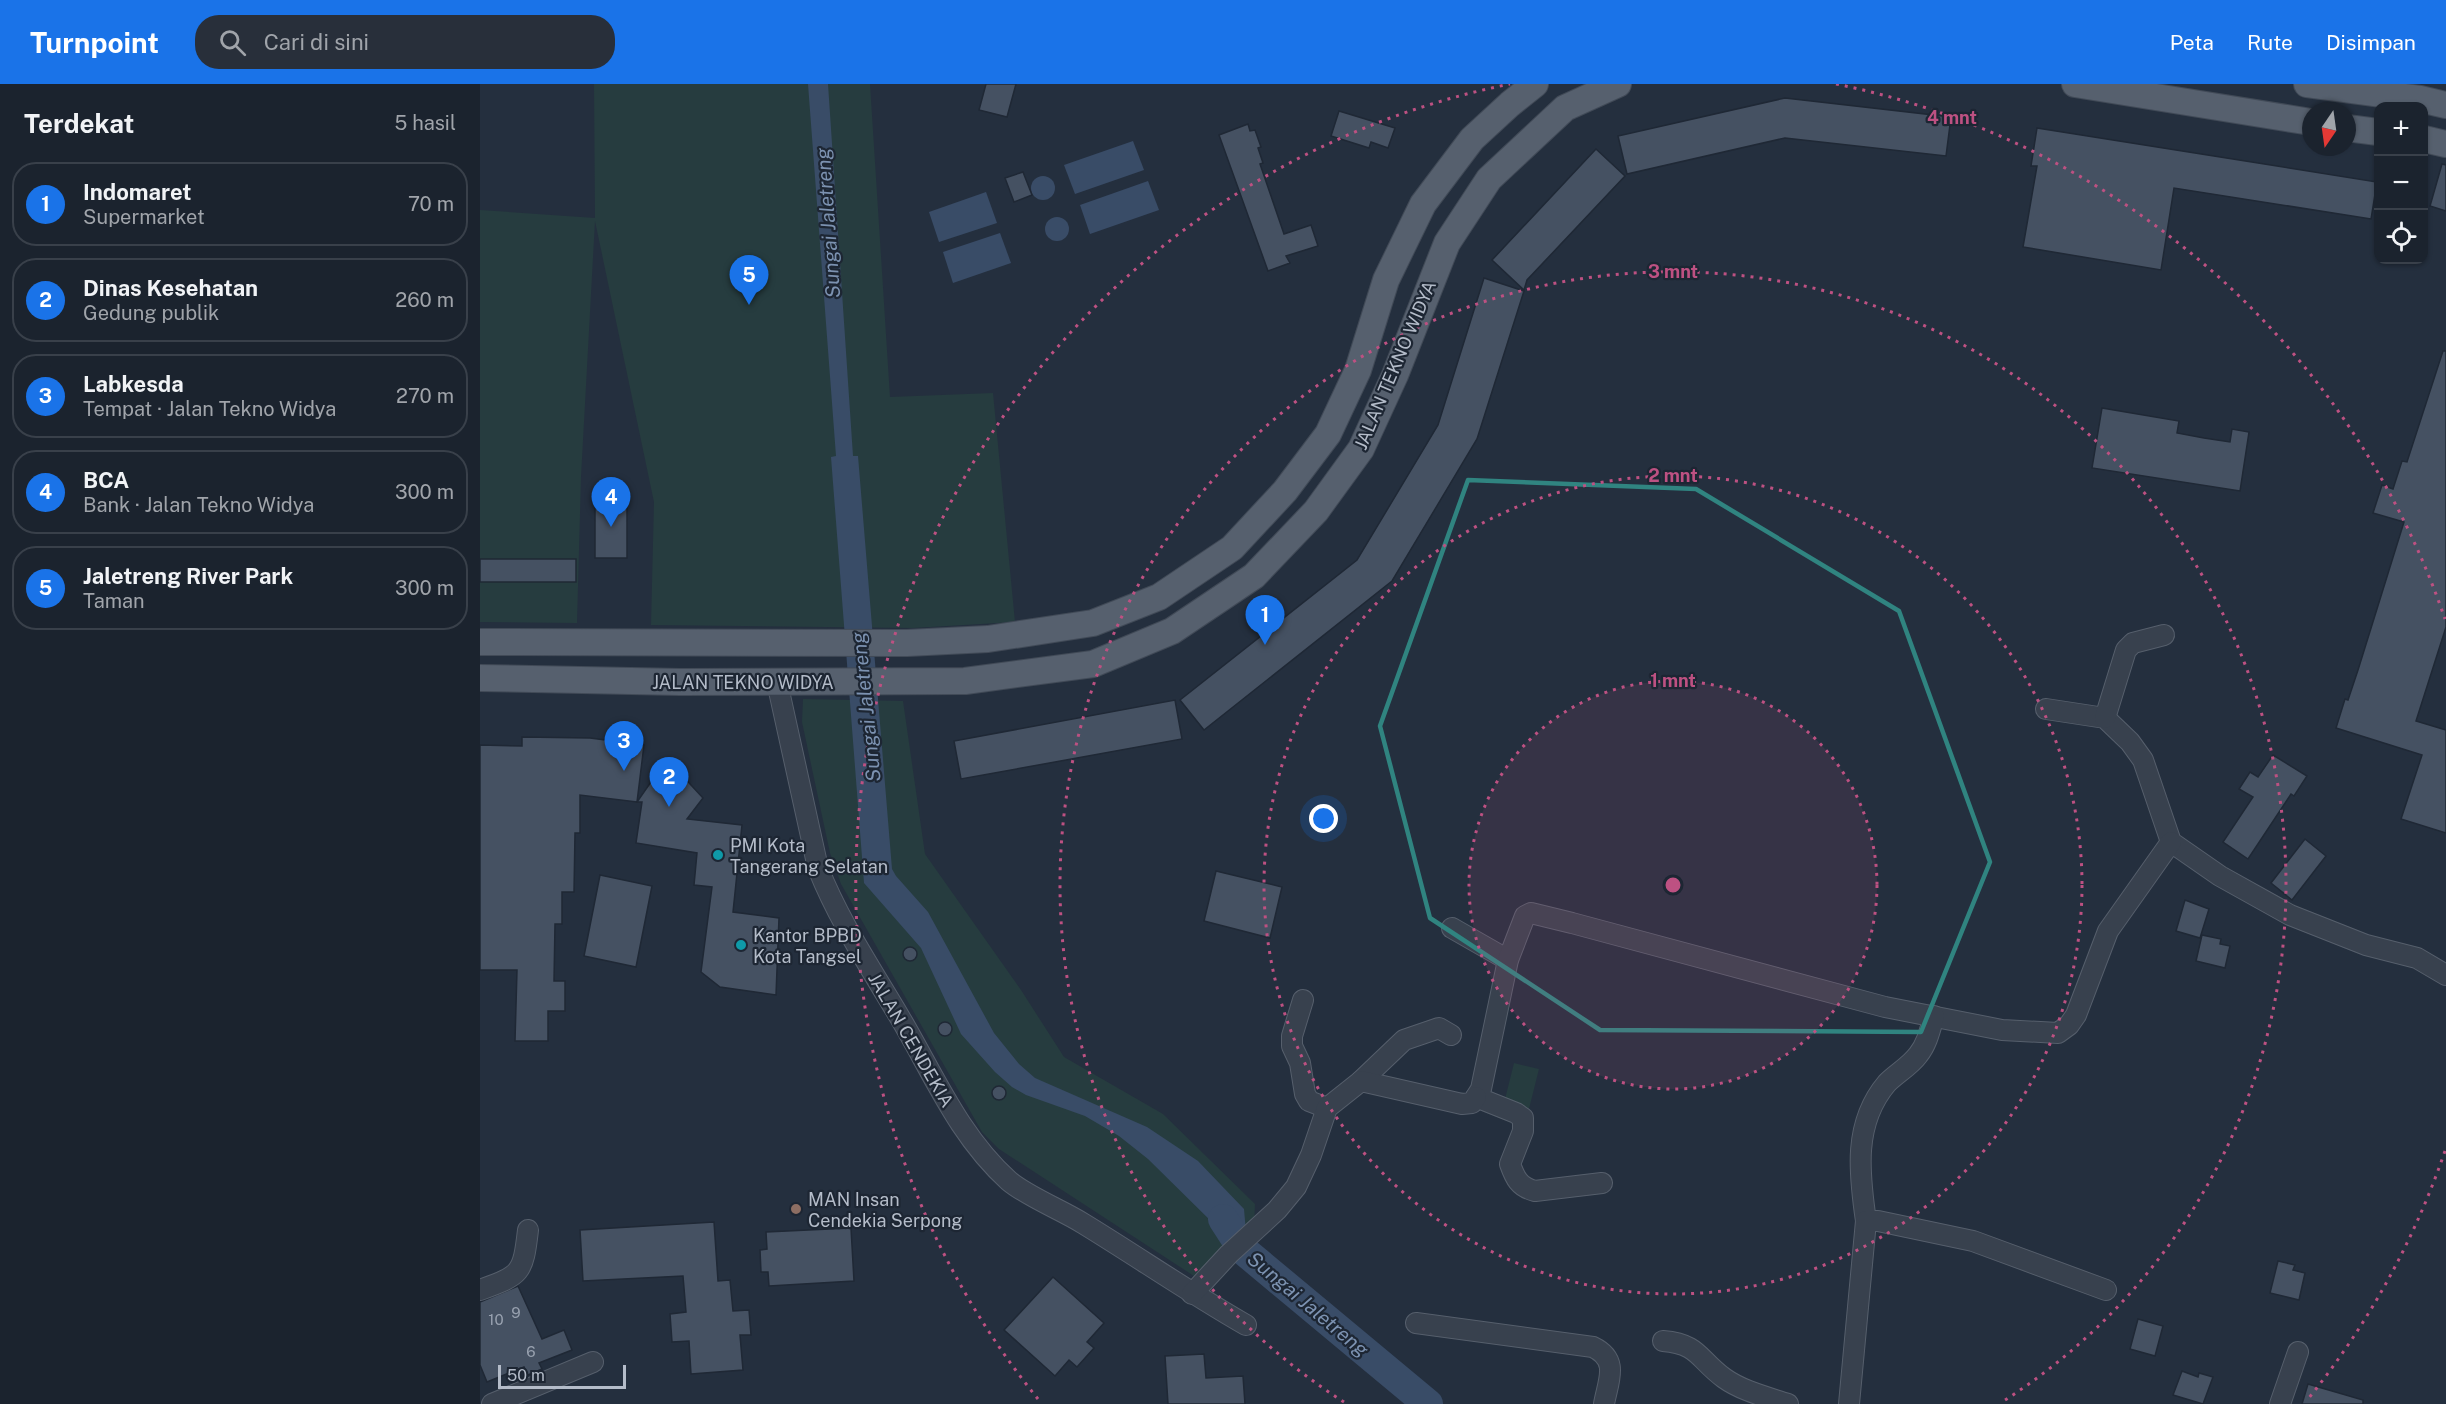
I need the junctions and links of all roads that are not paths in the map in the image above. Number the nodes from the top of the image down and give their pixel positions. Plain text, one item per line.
1 (1535, 84) edge
2 (1618, 84) edge
3 (2074, 84) edge
4 (2307, 84) edge
5 (2446, 105) edge
6 (2302, 121) edge
7 (2356, 129) edge
8 (2374, 131) edge
9 (2428, 140) edge
10 (2446, 144) edge
11 (2164, 635) dead end
12 (480, 642) edge
13 (480, 678) edge
14 (777, 682) junction
15 (2046, 710) dead end
16 (2105, 718) junction
17 (2171, 842) junction
18 (1452, 928) dead end
19 (1508, 960) junction
20 (2446, 975) edge
21 (1303, 1000) dead end
22 (1934, 1016) junction
23 (1451, 1035) dead end
24 (1361, 1081) junction
25 (1476, 1097) junction
26 (1327, 1108) junction
27 (1602, 1184) dead end
28 (1866, 1221) junction
29 (528, 1230) dead end
30 (480, 1290) edge
31 (2106, 1290) dead end
32 (1192, 1294) junction
33 (1416, 1323) dead end
34 (1246, 1325) dead end
35 (1663, 1341) dead end
36 (2298, 1352) dead end
37 (592, 1362) dead end
38 (492, 1404) edge
39 (1604, 1404) edge
40 (1788, 1404) edge
41 (1850, 1404) edge
42 (2280, 1404) edge

1 - 12 main road, JALAN TEKNO WIDYA
2 - 14 main road, JALAN TEKNO WIDYA
3 - 6 main road
4 - 5 main road
7 - 8 main road
9 - 10 main road
11 - 16 street
13 - 14 main road, JALAN TEKNO WIDYA
14 - 32 street, JALAN CENDEKIA
15 - 16 street
16 - 17 street
17 - 20 street
17 - 22 street
18 - 19 street
19 - 22 street
19 - 25 street
21 - 26 street
22 - 28 street
23 - 24 street
24 - 25 street
24 - 26 street
25 - 27 street
26 - 32 street
28 - 31 street
28 - 41 street
29 - 30 street
32 - 34 street, JALAN CENDEKIA
33 - 39 street
35 - 40 street
36 - 42 street
37 - 38 street

